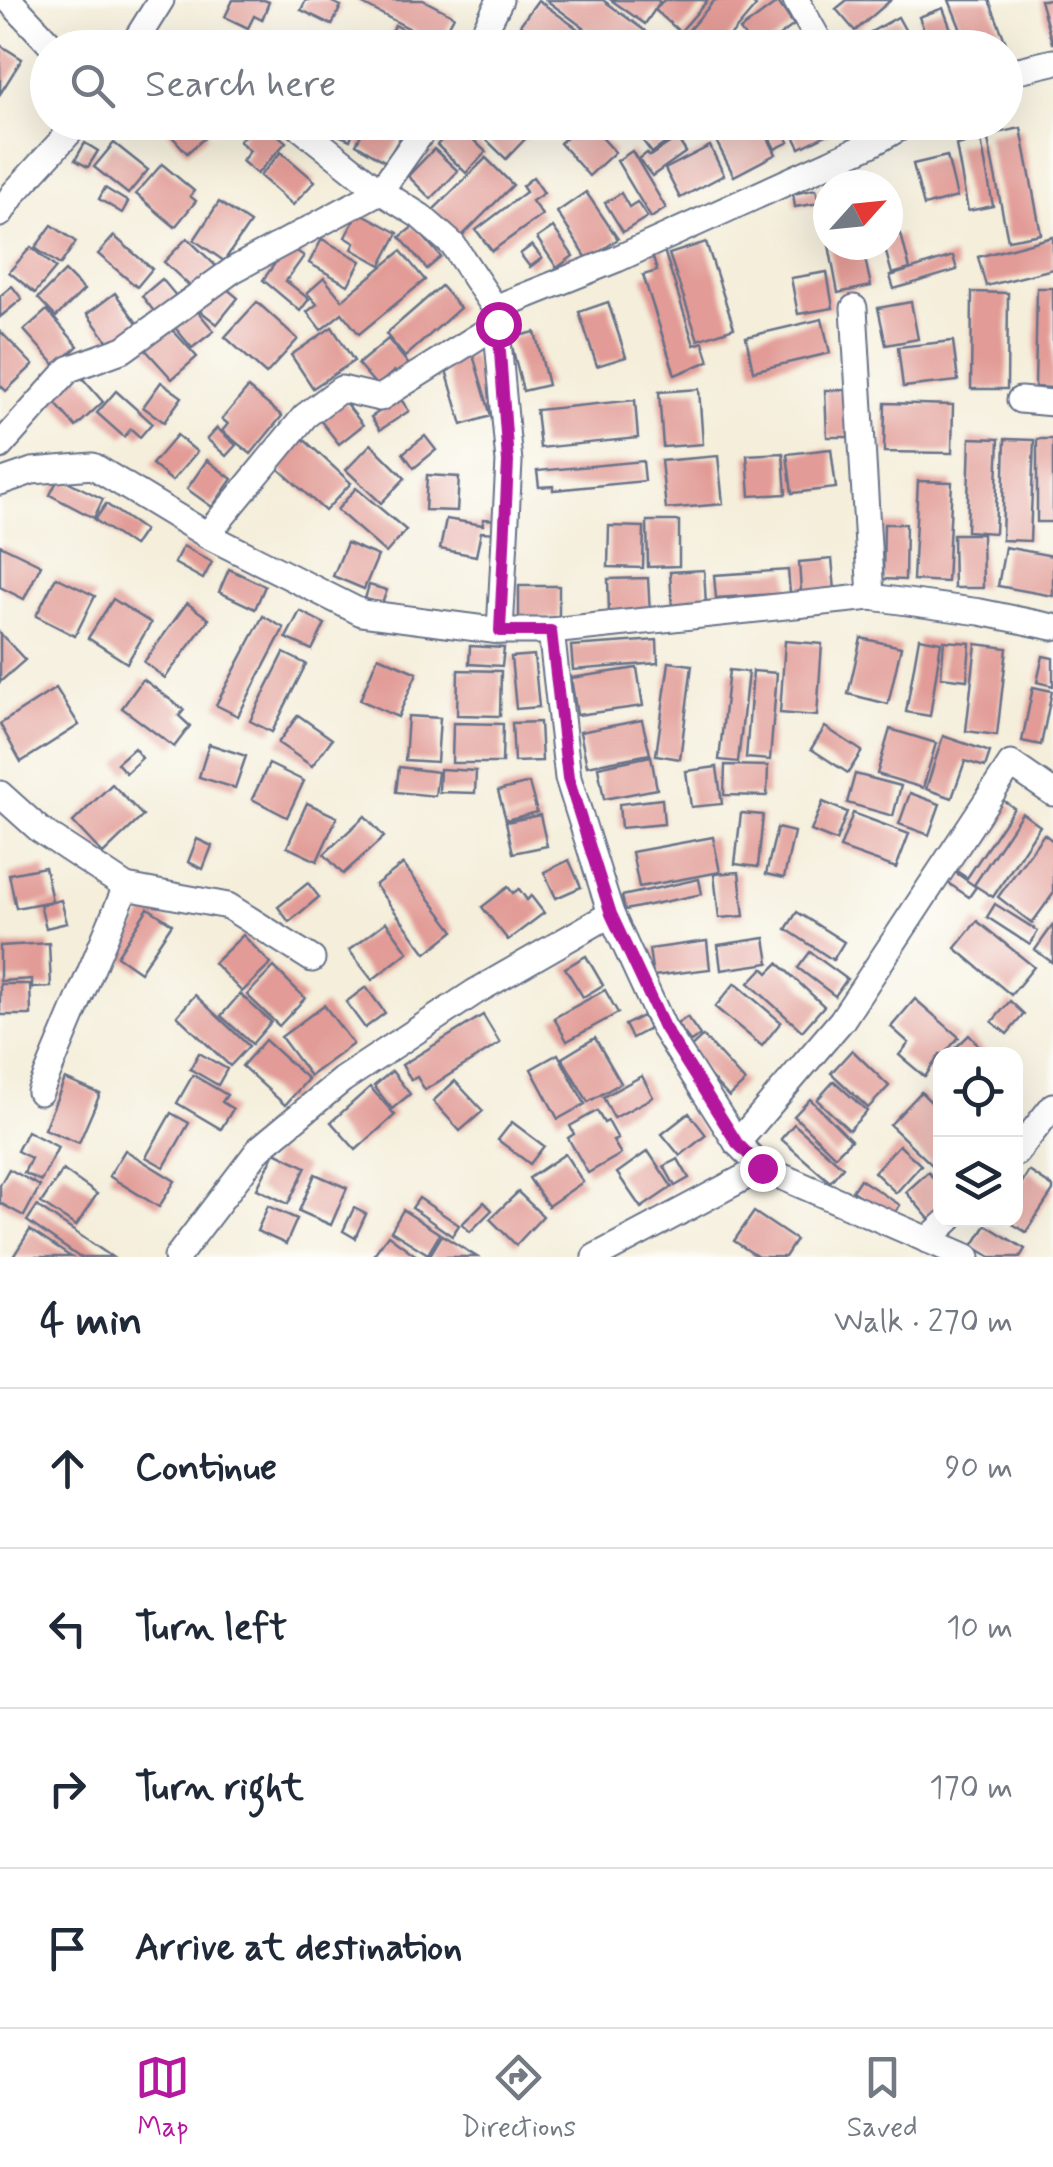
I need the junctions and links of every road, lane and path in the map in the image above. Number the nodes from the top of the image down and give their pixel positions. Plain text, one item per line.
1 (10, 0) edge
2 (162, 0) edge
3 (500, 0) edge
4 (796, 0) edge
5 (38, 30) edge
6 (148, 30) edge
7 (485, 30) edge
8 (813, 30) edge
9 (1053, 62) edge
10 (1023, 69) edge
11 (63, 140) edge
12 (316, 140) edge
13 (416, 140) edge
14 (853, 140) edge
15 (380, 190) junction
16 (0, 214) edge
17 (854, 308) dead end
18 (496, 316) junction
19 (1020, 400) dead end
20 (1053, 404) edge
21 (0, 446) edge
22 (0, 482) edge
23 (207, 535) junction
24 (871, 597) junction
25 (1053, 627) edge
26 (500, 631) junction
27 (551, 631) junction
28 (1053, 793) edge
29 (0, 794) edge
30 (126, 887) junction
31 (611, 914) junction
32 (312, 959) dead end
33 (40, 1092) dead end
34 (1053, 1106) edge
35 (737, 1143) junction
36 (1023, 1144) edge
37 (762, 1168) junction
38 (941, 1227) edge
39 (926, 1240) junction
40 (177, 1257) edge
41 (595, 1257) edge
42 (966, 1257) edge

1 - 5 street
2 - 6 street
3 - 7 street
4 - 8 street
9 - 10 street
11 - 16 street
12 - 15 street
13 - 15 street
14 - 18 street
15 - 18 street
15 - 21 street
17 - 24 street
18 - 23 street
18 - 26 street
19 - 20 street
22 - 23 street
23 - 26 street
24 - 25 street
24 - 27 street
26 - 27 street
27 - 31 street
28 - 35 street
29 - 30 street
30 - 32 street
30 - 33 street
31 - 35 street
31 - 40 street
34 - 36 street
35 - 37 street
37 - 39 street
37 - 41 street
38 - 39 street
39 - 42 street

